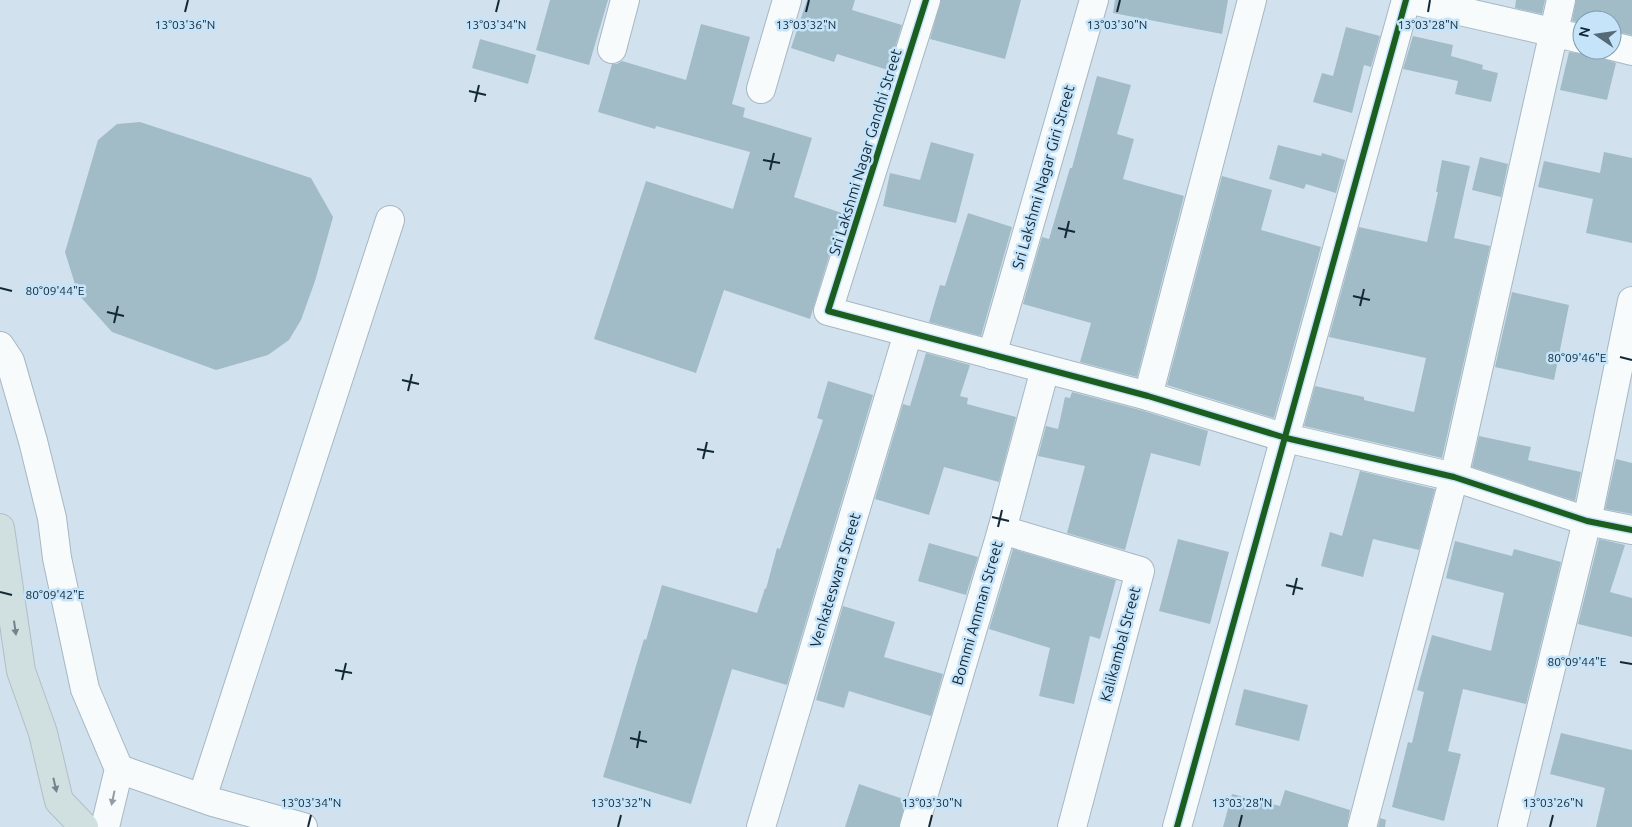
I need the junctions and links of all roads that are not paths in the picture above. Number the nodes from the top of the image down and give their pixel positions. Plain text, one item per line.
1 (625, 0) edge
2 (787, 0) edge
3 (926, 0) edge
4 (1094, 0) edge
5 (1252, 0) edge
6 (1406, 0) edge
7 (1412, 0) edge
8 (1561, 0) edge
9 (1554, 33) junction
10 (1572, 37) edge
11 (612, 49) dead end
12 (761, 89) dead end
13 (390, 220) dead end
14 (1632, 301) edge
15 (908, 333) junction
16 (0, 346) edge
17 (992, 355) junction
18 (1045, 368) junction
19 (1148, 396) junction
20 (1286, 438) junction
21 (1454, 477) junction
22 (1587, 520) junction
23 (0, 528) edge
24 (1002, 530) junction
25 (1632, 530) edge
26 (119, 769) junction
27 (202, 798) junction
28 (84, 827) edge
29 (105, 827) edge
30 (303, 827) edge
31 (761, 827) edge
32 (914, 827) edge
33 (1072, 827) edge
34 (1177, 827) edge
35 (1362, 827) edge
36 (1512, 827) edge

1 - 11 street
2 - 12 street
3 - 15 street, Sri Lakshmi Nagar Gandhi Street
4 - 17 street, Sri Lakshmi Nagar Giri Street
5 - 19 street
6 - 20 street
7 - 9 street
8 - 9 street
9 - 10 street
9 - 21 street
13 - 27 street
14 - 22 street
15 - 17 street
15 - 31 street, Venkateswara Street
16 - 26 street
17 - 18 street
18 - 19 street
18 - 24 street, Bommi Amman Street
19 - 20 street
20 - 21 street
20 - 34 street
21 - 22 street
21 - 35 street
22 - 25 street
22 - 36 street
23 -> 28 highway
24 - 32 street, Bommi Amman Street
24 - 33 street, Kalikambal Street
26 - 27 street
26 -> 29 street
27 - 30 street

